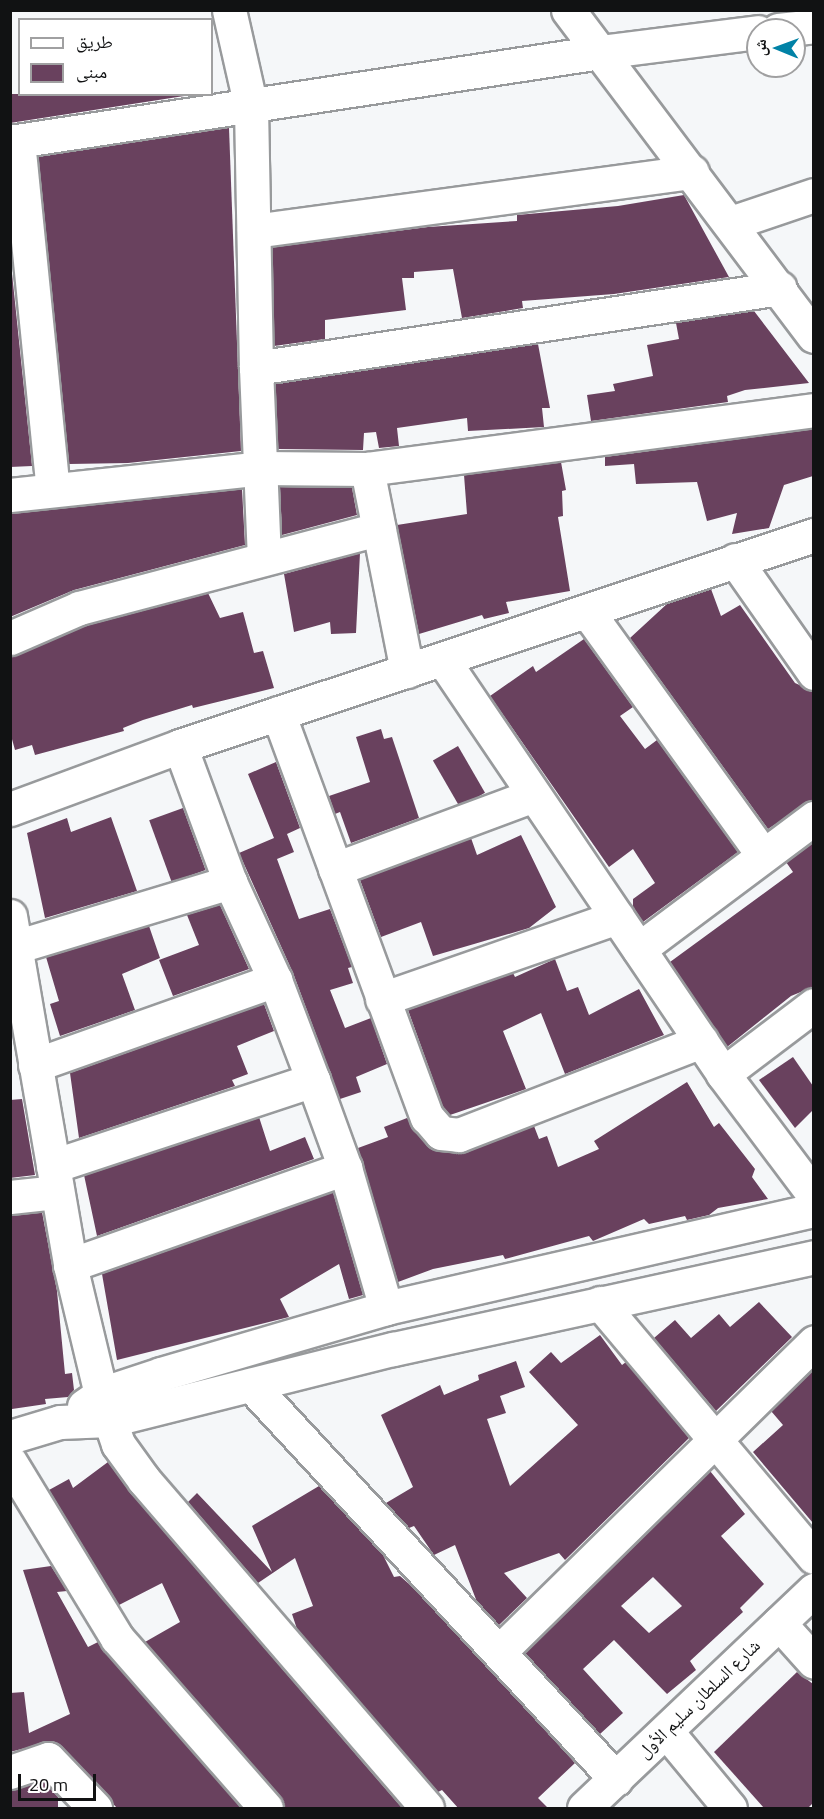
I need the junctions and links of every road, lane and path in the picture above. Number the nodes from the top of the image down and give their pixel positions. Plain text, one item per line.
1 (229, 10) edge
2 (568, 10) edge
3 (746, 34) edge
4 (600, 52) junction
5 (251, 107) junction
6 (14, 142) edge
7 (692, 172) junction
8 (813, 195) edge
9 (730, 223) junction
10 (254, 231) junction
11 (780, 288) junction
12 (813, 336) edge
13 (256, 368) junction
14 (813, 410) edge
15 (261, 468) junction
16 (368, 469) junction
17 (53, 489) junction
18 (10, 495) edge
19 (379, 529) junction
20 (813, 535) edge
21 (264, 557) junction
22 (735, 560) junction
23 (586, 611) junction
24 (10, 638) edge
25 (443, 660) junction
26 (407, 671) junction
27 (813, 673) edge
28 (278, 713) junction
29 (180, 746) junction
30 (534, 795) junction
31 (10, 809) edge
32 (813, 818) edge
33 (763, 855) junction
34 (335, 869) junction
35 (230, 882) junction
36 (617, 917) junction
37 (13, 932) edge
38 (639, 949) junction
39 (275, 980) junction
40 (382, 999) junction
41 (813, 1005) edge
42 (701, 1041) junction
43 (35, 1065) junction
44 (723, 1074) junction
45 (313, 1080) junction
46 (345, 1168) junction
47 (55, 1179) junction
48 (813, 1195) edge
49 (10, 1197) edge
50 (813, 1210) edge
51 (813, 1257) edge
52 (70, 1265) junction
53 (600, 1303) junction
54 (386, 1308) junction
55 (813, 1342) edge
56 (251, 1385) junction
57 (106, 1407) junction
58 (10, 1437) edge
59 (716, 1441) junction
60 (13, 1472) edge
61 (813, 1557) edge
62 (813, 1590) edge
63 (779, 1623) junction
64 (499, 1652) junction
65 (813, 1662) edge
66 (666, 1731) junction
67 (10, 1772) edge
68 (616, 1779) junction
69 (95, 1809) edge
70 (266, 1809) edge
71 (427, 1809) edge
72 (584, 1809) edge
73 (730, 1809) edge

1 - 5 street
2 - 4 street
3 - 4 street
4 - 5 street
4 - 7 street
5 - 6 street
5 - 10 street
6 - 17 street
7 - 9 street
7 - 10 street
8 - 9 street
9 - 11 street
10 - 13 street
11 - 12 street
11 - 13 street
13 - 15 street
14 - 16 street
15 - 16 street
15 - 17 street
15 - 21 street
16 - 19 street
17 - 18 street
19 - 21 street
19 - 26 street
20 - 22 street
21 - 24 street
22 - 23 street
22 - 27 street
23 - 25 street
23 - 33 street
25 - 26 street
25 - 30 street
26 - 28 street
28 - 29 street
28 - 34 street
29 - 31 street
29 - 35 street
30 - 34 street
30 - 36 street
32 - 33 street
33 - 38 street
34 - 40 street
35 - 37 street
35 - 39 street
36 - 38 street
36 - 40 street
37 - 43 street
38 - 42 street
39 - 43 street
39 - 45 street
40 - 42 street
41 - 44 street
42 - 44 street
43 - 47 street
44 - 48 street
45 - 46 street
45 - 47 street
46 - 52 street
46 - 54 street
47 - 49 street
47 - 52 street
50 - 54 street
51 - 53 street
52 - 57 street
53 - 56 street
53 - 59 street
54 - 57 street
55 - 59 street
56 - 57 street
56 - 64 street
57 - 58 street
57 - 71 street
59 - 61 street
59 - 64 street
60 - 70 street
62 - 63 street, شارع السلطان سليم الأول
63 - 65 street
63 - 66 street, شارع السلطان سليم الأول
64 - 68 street
66 - 68 street, شارع السلطان سليم الأول
66 - 73 street
67 - 69 street
68 - 72 street, شارع السلطان سليم الأول

